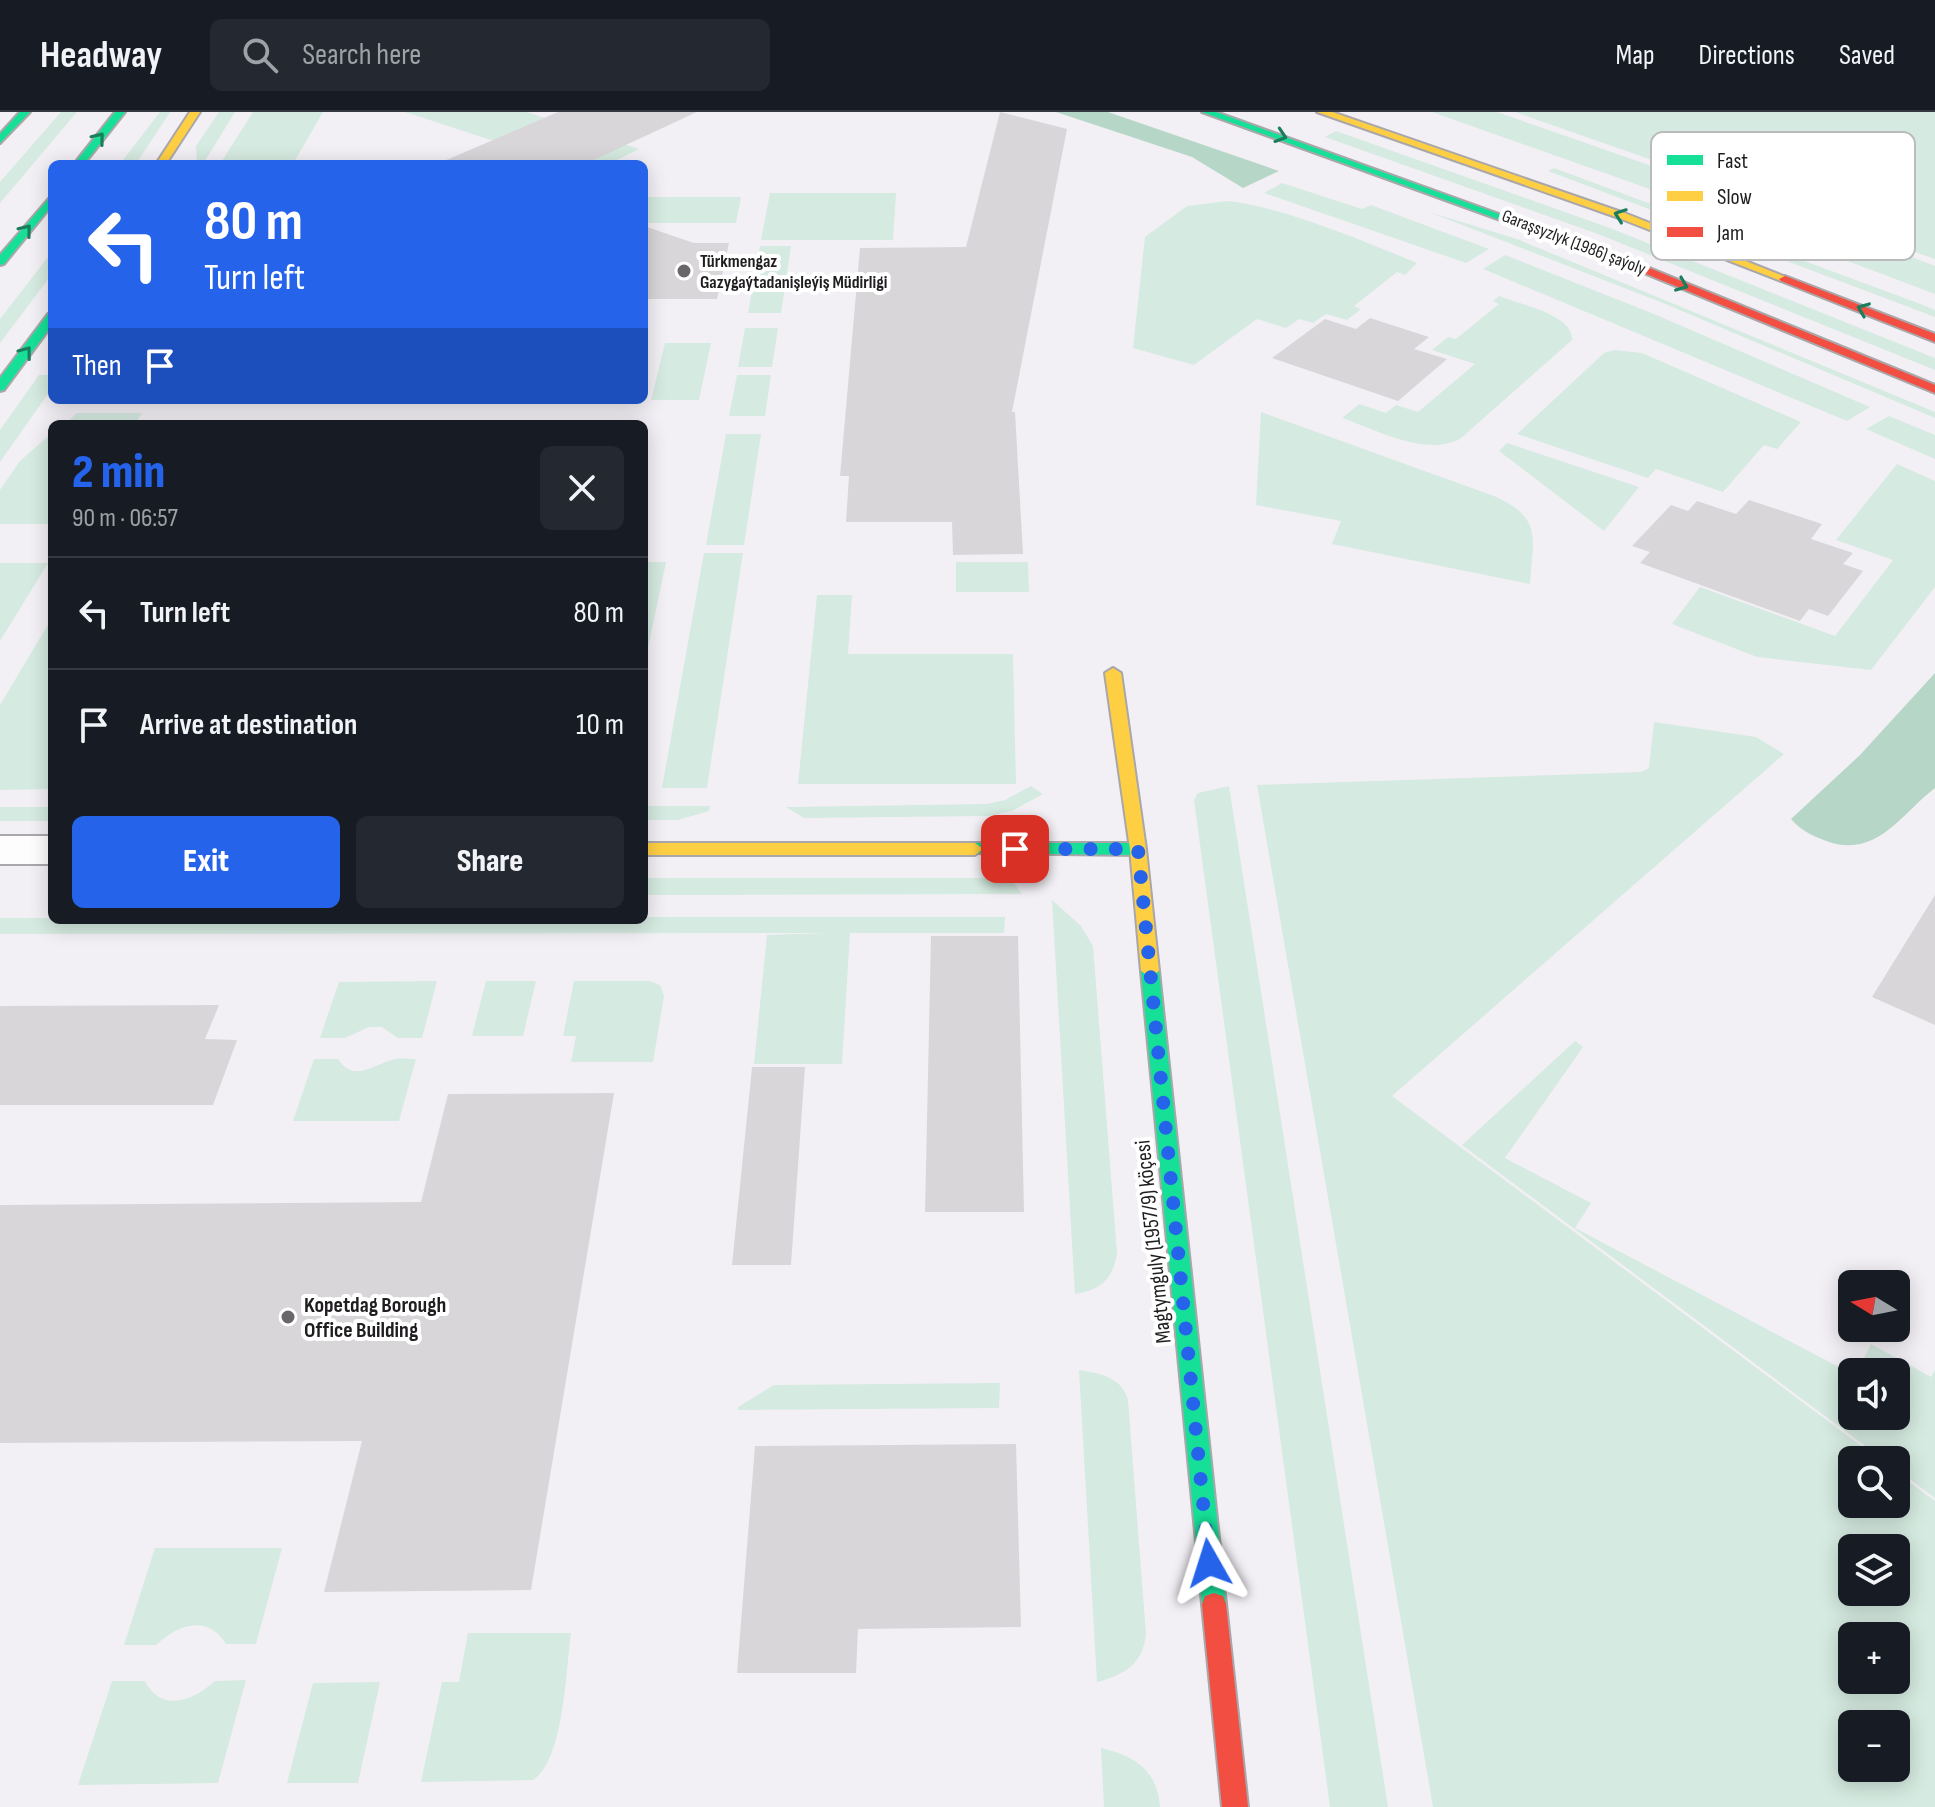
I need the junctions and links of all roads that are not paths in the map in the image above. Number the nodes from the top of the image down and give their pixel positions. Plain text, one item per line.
1 (25, 112) edge
2 (120, 112) edge
3 (195, 112) edge
4 (1207, 112) edge
5 (1322, 112) edge
6 (0, 140) edge
7 (82, 160) edge
8 (164, 160) edge
9 (48, 203) edge
10 (1651, 227) edge
11 (1736, 260) edge
12 (0, 262) edge
13 (48, 322) edge
14 (1935, 338) edge
15 (0, 387) edge
16 (1935, 389) edge
17 (1113, 673) dead end
18 (648, 849) edge
19 (1138, 849) junction
20 (0, 850) edge
21 (48, 850) edge
22 (1235, 1807) edge

1 - 6 main road
7 -> 2 main road
3 - 8 main road
4 -> 16 main road, Garaşsyzlyk (1986) şaýoly
10 -> 5 main road, Garaşsyzlyk (1986) şaýoly
12 -> 9 main road
14 -> 11 main road, Garaşsyzlyk (1986) şaýoly
15 -> 13 main road
17 - 19 main road, Magtymguly (1957/9) köçesi
18 - 19 main road
19 - 22 main road, Magtymguly (1957/9) köçesi
20 - 21 street

